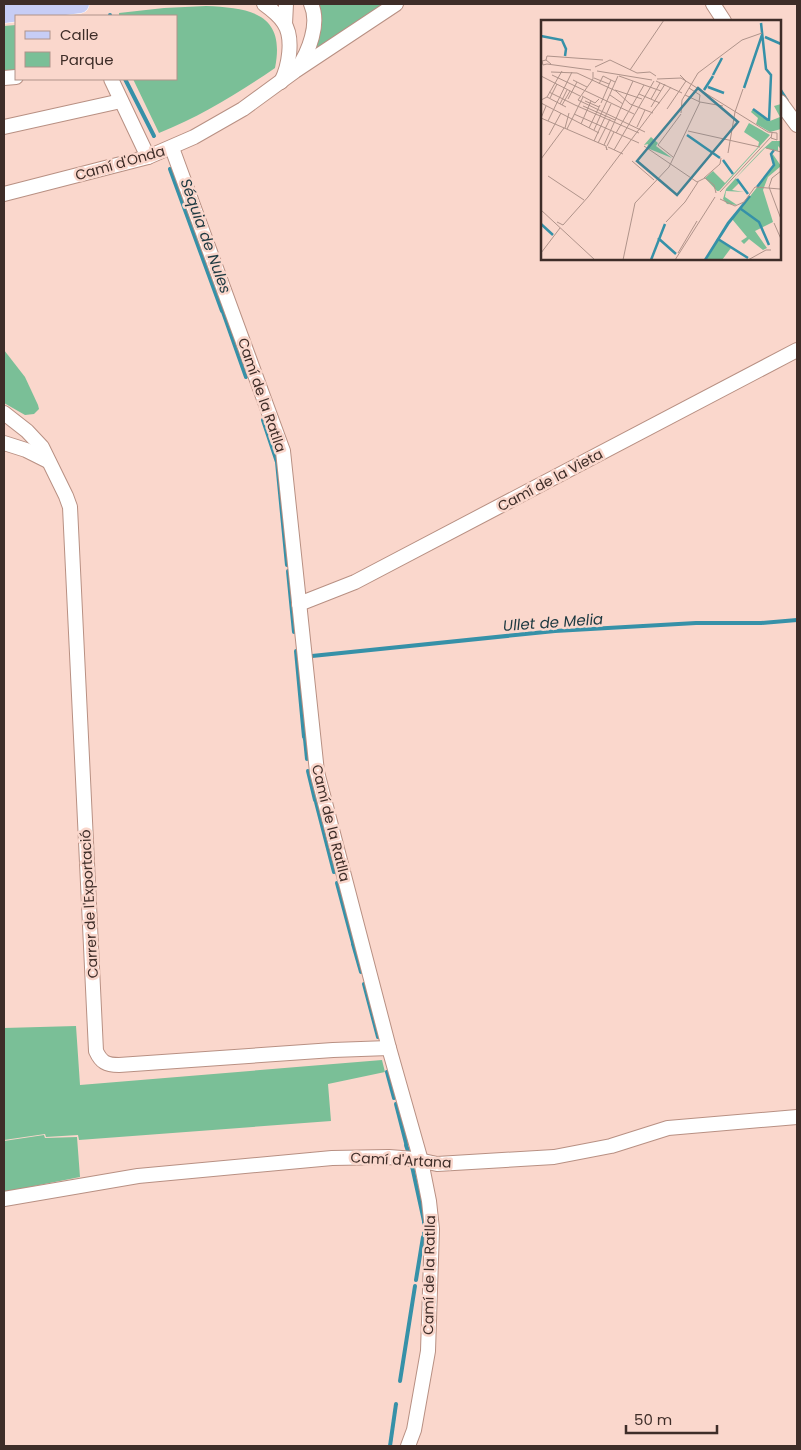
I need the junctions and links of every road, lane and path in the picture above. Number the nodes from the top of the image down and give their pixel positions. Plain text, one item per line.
1 (80, 4) edge
2 (264, 4) edge
3 (286, 4) edge
4 (311, 4) edge
5 (396, 4) edge
6 (712, 4) edge
7 (4, 14) edge
8 (723, 20) edge
9 (285, 24) junction
10 (295, 71) junction
11 (111, 80) edge
12 (280, 84) junction
13 (121, 101) junction
14 (781, 103) edge
15 (797, 125) edge
16 (4, 127) edge
17 (172, 148) junction
18 (148, 157) junction
19 (4, 194) edge
20 (797, 350) edge
21 (4, 413) edge
22 (18, 424) junction
23 (4, 443) edge
24 (44, 457) junction
25 (299, 604) junction
26 (389, 1048) junction
27 (797, 1117) edge
28 (421, 1161) junction
29 (4, 1199) edge
30 (408, 1446) edge

1 - 7 main road
2 - 9 street
3 - 9 street
4 - 10 street
5 - 10 street
6 - 8 street
9 - 12 street
10 - 12 street, Camí d'Onda
11 - 13 street
12 - 17 street, Camí d'Onda
13 - 16 street
13 - 18 street
14 - 15 street
17 - 18 street, Camí d'Onda
17 - 25 street, Camí de la Ratlla
18 - 19 street, Camí d'Onda
20 - 25 street, Camí de la Vieta
21 - 22 street, Carrer de l'Exportació
22 - 23 street
22 - 24 street, Carrer de l'Exportació
23 - 24 street
24 - 26 street, Carrer de l'Exportació
25 - 26 street, Camí de la Ratlla
26 - 28 street, Camí de la Ratlla
27 - 28 street, Camí d'Artana
28 - 29 street, Camí d'Artana
28 - 30 street, Camí de la Ratlla

